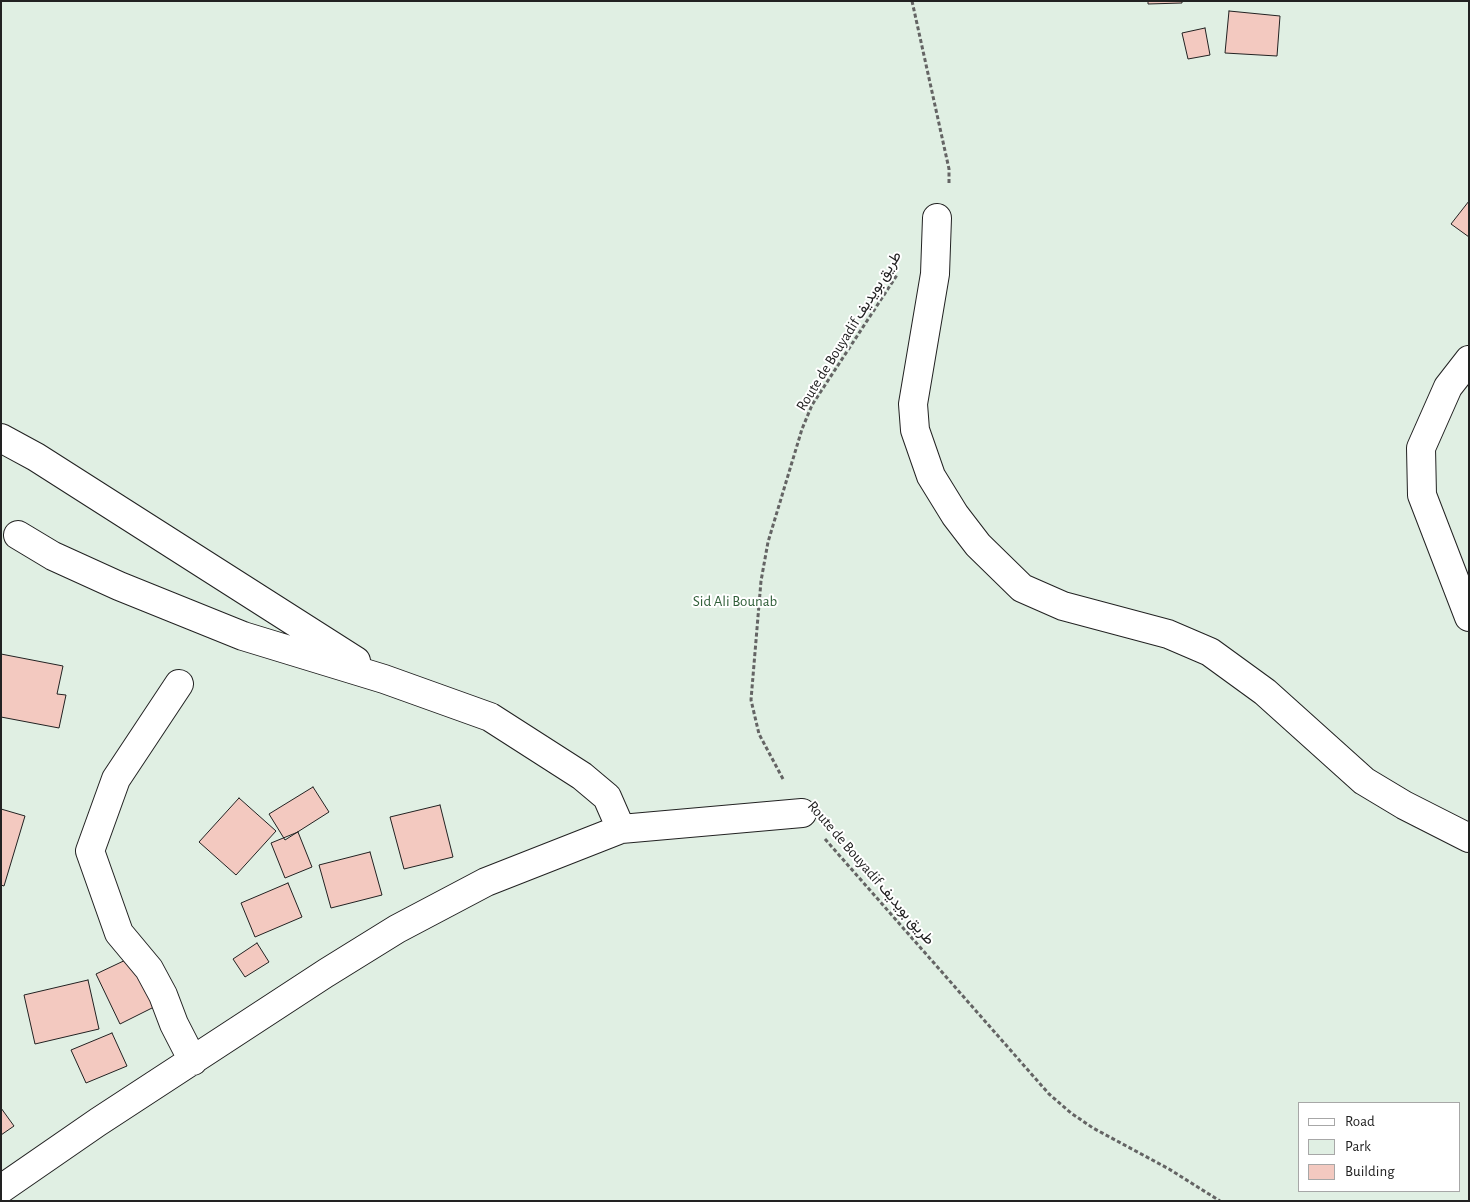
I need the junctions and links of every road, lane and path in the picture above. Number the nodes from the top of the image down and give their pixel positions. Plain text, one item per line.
1 (912, 1) edge
2 (937, 218) joint
3 (897, 275) dead end
4 (1469, 360) edge
5 (1, 438) edge
6 (18, 535) dead end
7 (1469, 617) edge
8 (384, 679) junction
9 (179, 684) dead end
10 (802, 813) junction
11 (621, 829) junction
12 (1469, 838) edge
13 (193, 1061) junction
14 (1, 1189) edge
15 (1220, 1201) edge

1 - 2 path
2 - 12 street
3 - 10 path, Route de Bouyadif طريق بويديف
4 - 7 street
5 - 8 street
6 - 8 street
8 - 11 street
9 - 13 street
10 - 11 street
10 - 15 path, Route de Bouyadif طريق بويديف
11 - 13 street
13 - 14 street

